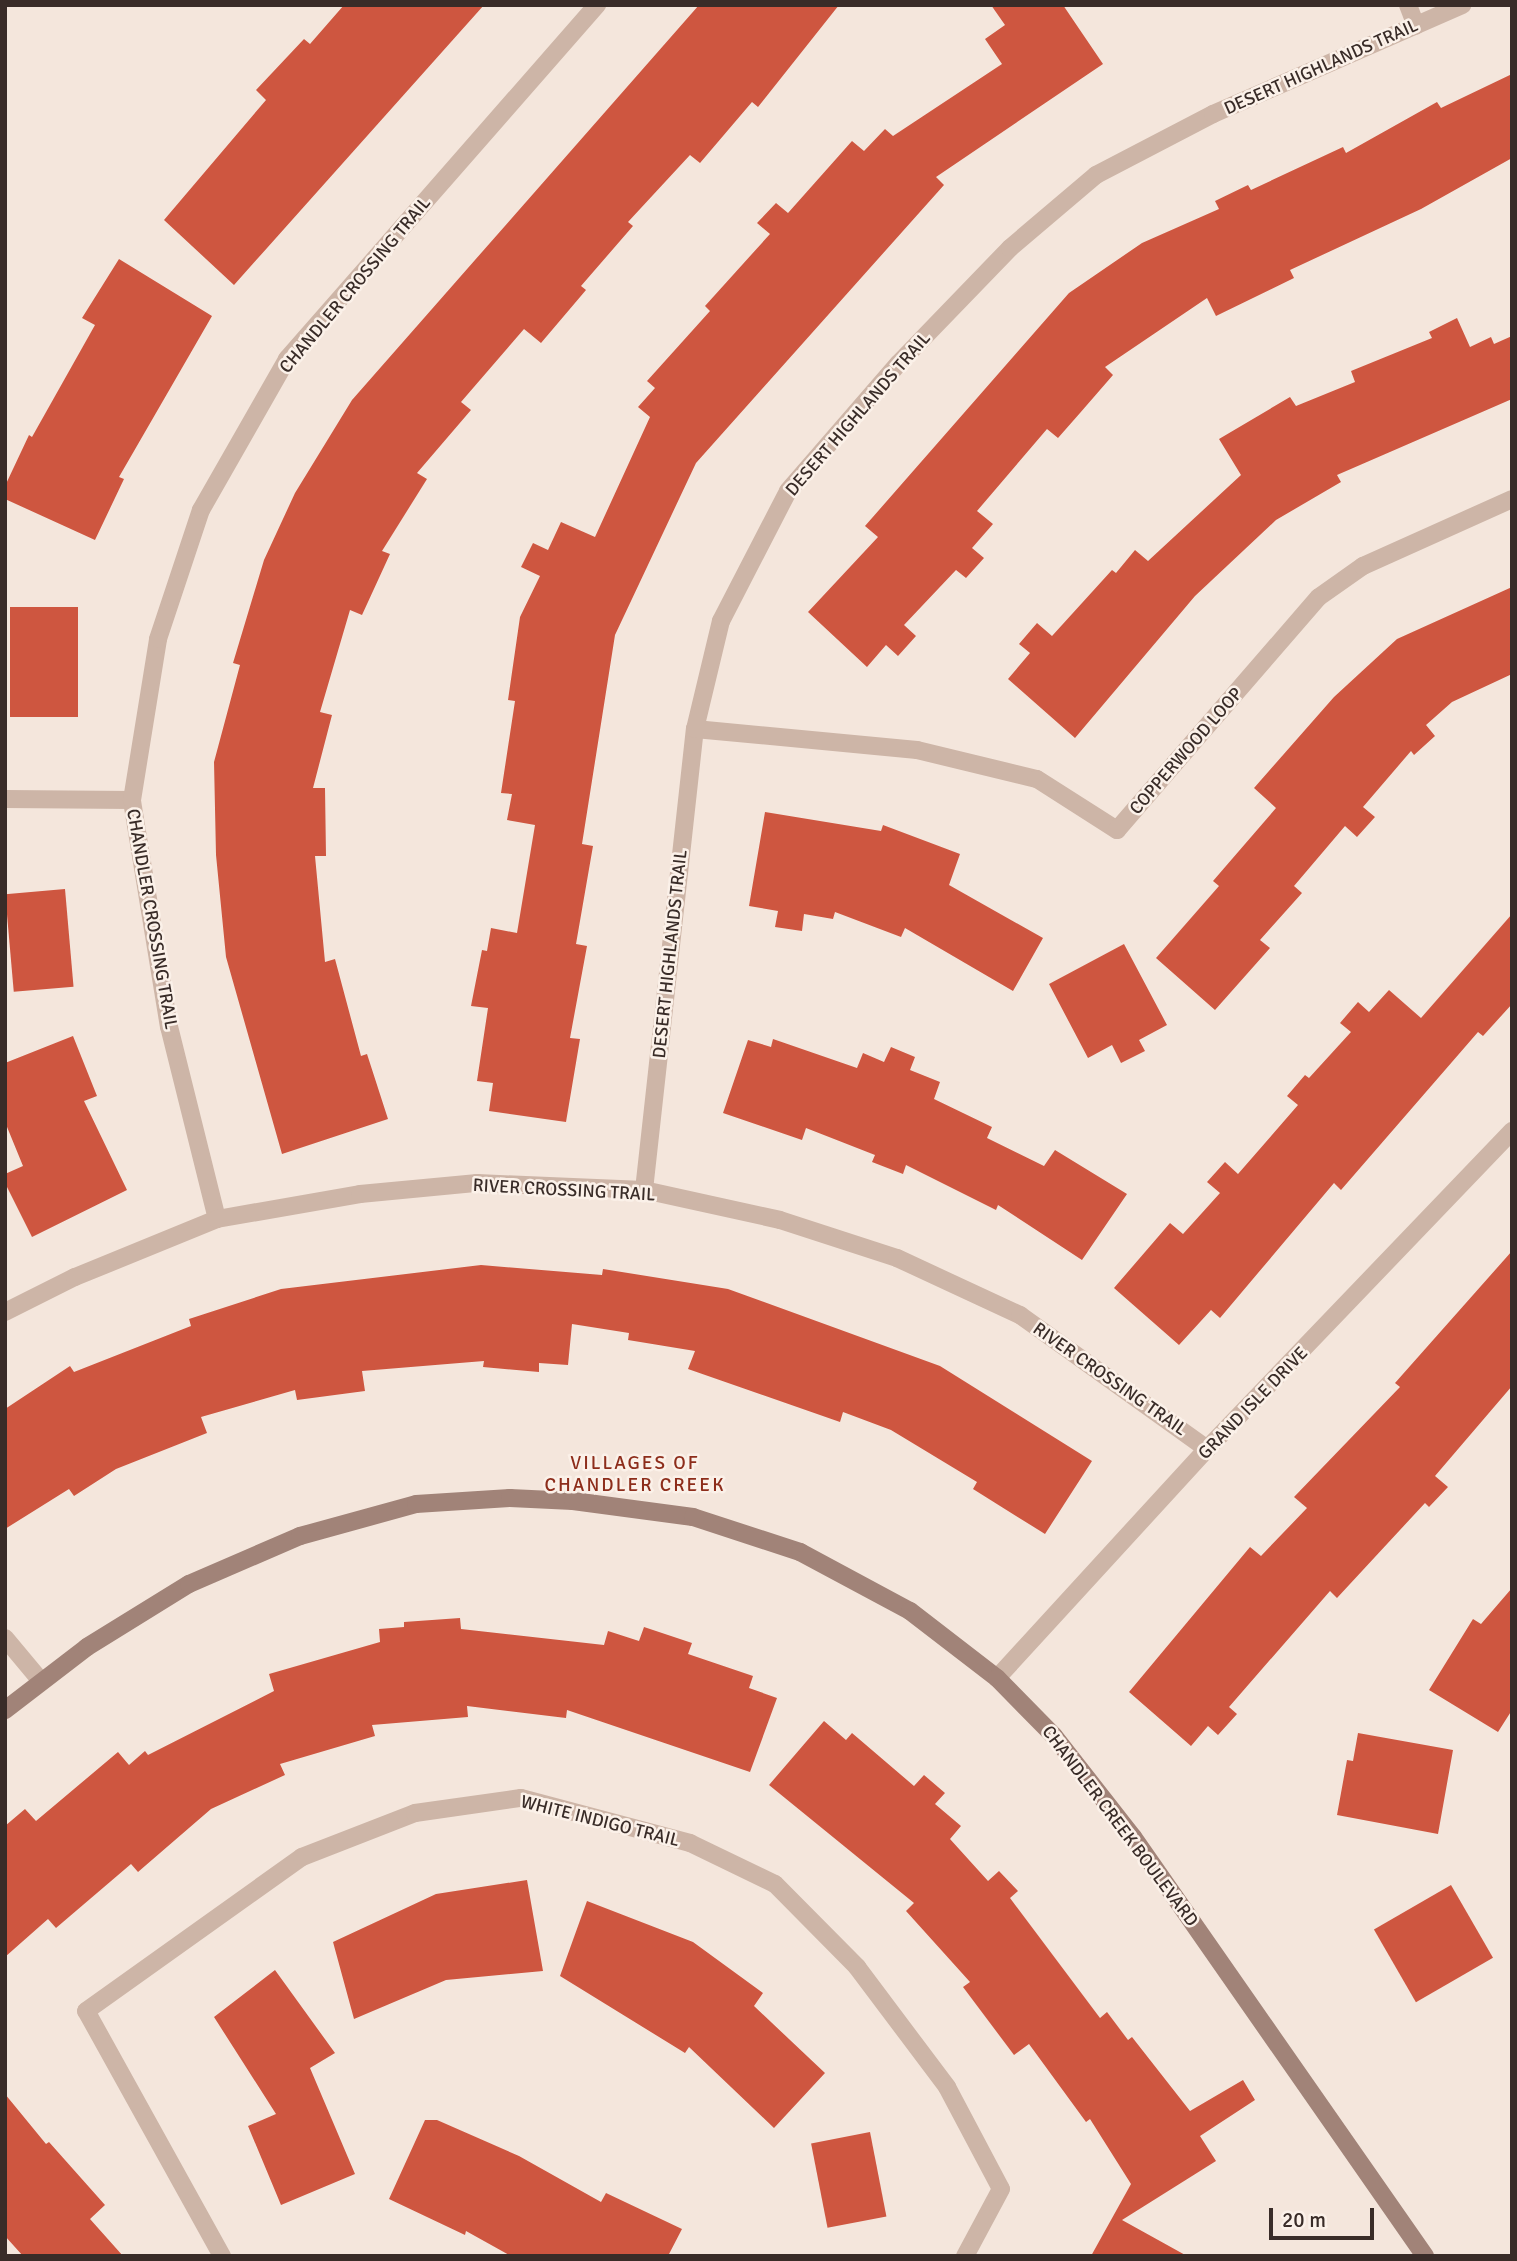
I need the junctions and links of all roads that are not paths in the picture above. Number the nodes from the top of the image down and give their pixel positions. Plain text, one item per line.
1 (597, 5) edge
2 (1408, 5) edge
3 (1462, 5) edge
4 (1416, 26) junction
5 (1512, 499) edge
6 (695, 729) junction
7 (5, 799) edge
8 (132, 800) junction
9 (1512, 1131) edge
10 (644, 1190) junction
11 (217, 1219) junction
12 (5, 1312) edge
13 (1207, 1449) junction
14 (5, 1638) edge
15 (997, 1678) junction
16 (41, 1681) junction
17 (5, 1710) edge
18 (222, 2256) edge
19 (965, 2256) edge
20 (1425, 2256) edge

1 - 8 street, CHANDLER CROSSING TRAIL
2 - 4 street
3 - 4 street, DESERT HIGHLANDS TRAIL
4 - 6 street, DESERT HIGHLANDS TRAIL
5 - 6 street, COPPERWOOD LOOP
6 - 10 street, DESERT HIGHLANDS TRAIL
7 - 8 street
8 - 11 street, CHANDLER CROSSING TRAIL
9 - 13 street, GRAND ISLE DRIVE
10 - 11 street, RIVER CROSSING TRAIL
10 - 13 street, RIVER CROSSING TRAIL
11 - 12 street, RIVER CROSSING TRAIL
13 - 15 street, GRAND ISLE DRIVE
14 - 16 street
15 - 16 street, CHANDLER CREEK BOULEVARD
15 - 20 street, CHANDLER CREEK BOULEVARD
16 - 17 street, CHANDLER CREEK BOULEVARD
18 - 19 street, WHITE INDIGO TRAIL

